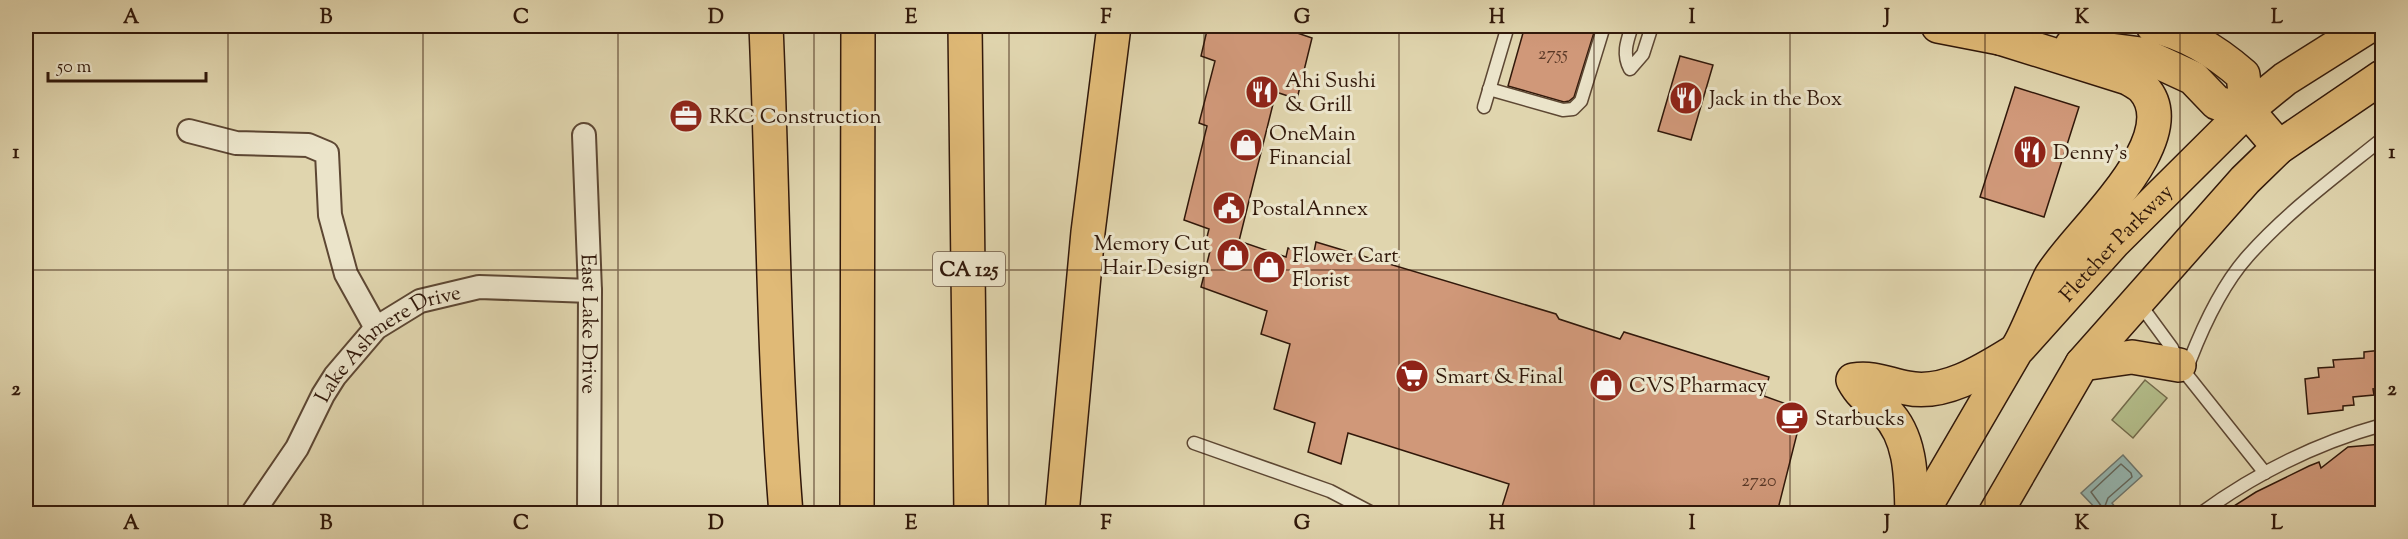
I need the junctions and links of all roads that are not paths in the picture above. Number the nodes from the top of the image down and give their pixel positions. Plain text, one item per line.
1 (766, 26) edge
2 (858, 26) edge
3 (965, 26) edge
4 (1114, 26) edge
5 (1508, 26) edge
6 (1604, 26) edge
7 (1632, 26) edge
8 (1652, 26) edge
9 (1938, 26) edge
10 (2153, 26) edge
11 (2369, 26) edge
12 (2000, 38) junction
13 (2382, 77) edge
14 (1490, 89) junction
15 (1484, 107) dead end
16 (2247, 110) junction
17 (189, 131) dead end
18 (584, 135) dead end
19 (2382, 139) edge
20 (2279, 147) junction
21 (590, 291) junction
22 (2139, 302) junction
23 (376, 328) junction
24 (2016, 351) junction
25 (2082, 364) junction
26 (2179, 365) junction
27 (2382, 425) edge
28 (1194, 443) dead end
29 (2265, 473) junction
30 (252, 513) edge
31 (589, 513) edge
32 (786, 513) edge
33 (857, 513) edge
34 (971, 513) edge
35 (1062, 513) edge
36 (1374, 513) edge
37 (1912, 513) edge
38 (1921, 513) edge
39 (1995, 513) edge
40 (2200, 513) edge

1 - 32 main road
2 - 33 main road
3 - 34 main road, CA 125
4 - 35 main road
5 - 14 lane
6 - 14 lane
7 - 8 lane
9 - 12 main road
10 - 16 main road
11 - 16 main road, Fletcher Parkway
12 - 16 main road
12 - 24 main road
13 - 20 main road
14 - 15 lane
16 - 20 main road
16 - 24 main road, Fletcher Parkway
17 - 23 street
18 - 21 street, East Lake Drive
19 - 26 lane
20 - 22 main road
21 - 23 street, Lake Ashmere Drive
21 - 31 street, East Lake Drive
22 - 25 main road
22 - 26 lane
23 - 30 street, Lake Ashmere Drive
24 - 37 main road
24 - 38 main road, Fletcher Parkway
25 - 26 main road
25 - 39 main road
26 - 29 lane
27 - 29 lane
28 - 36 lane
29 - 40 lane

